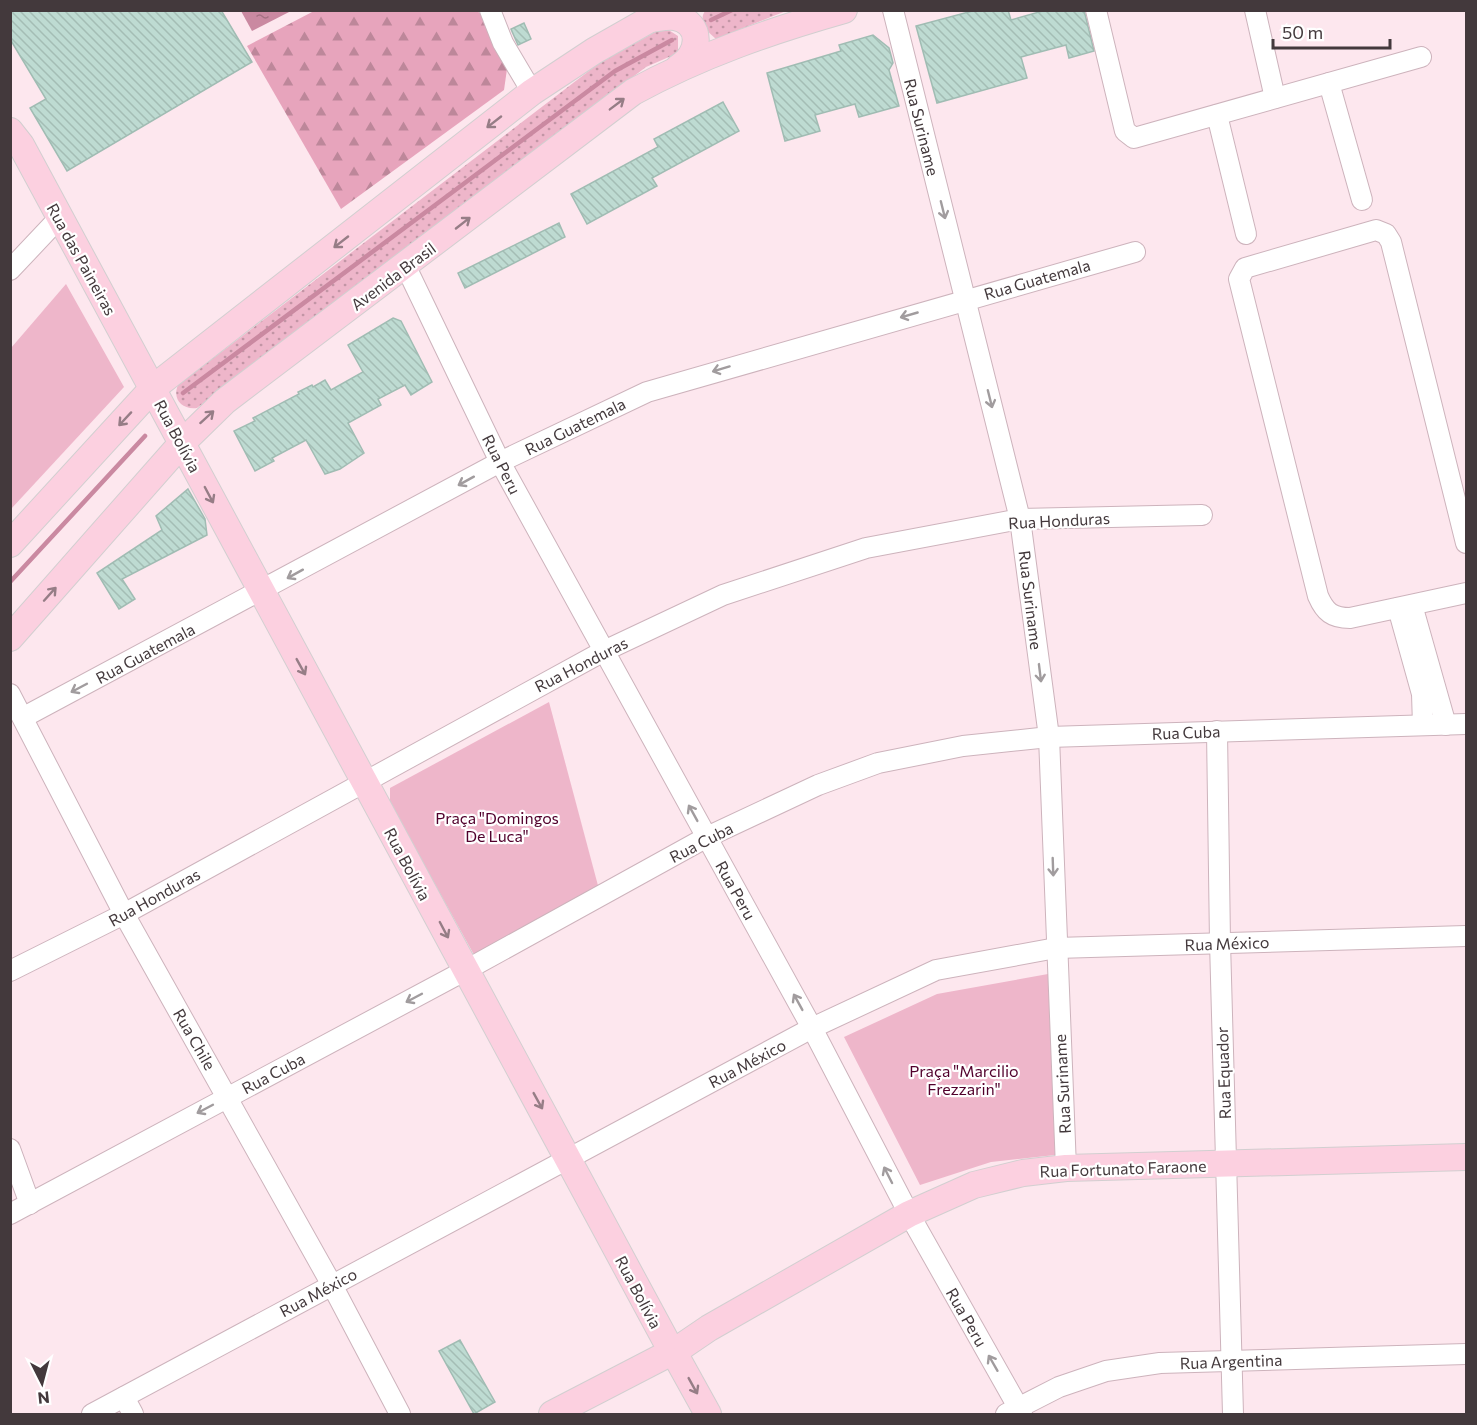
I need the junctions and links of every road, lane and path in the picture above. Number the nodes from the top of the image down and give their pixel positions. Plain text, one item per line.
1 (490, 10) edge
2 (844, 10) edge
3 (893, 10) edge
4 (1096, 10) edge
5 (1255, 10) edge
6 (659, 15) edge
7 (1421, 57) dead end
8 (674, 70) junction
9 (1329, 83) junction
10 (532, 93) junction
11 (1275, 98) junction
12 (1217, 114) junction
13 (10, 131) edge
14 (1362, 200) dead end
15 (59, 218) junction
16 (1246, 234) dead end
17 (1135, 252) dead end
18 (406, 267) junction
19 (10, 270) edge
20 (965, 299) junction
21 (153, 388) junction
22 (182, 443) junction
23 (500, 462) junction
24 (1202, 515) dead end
25 (1020, 519) junction
26 (1467, 543) edge
27 (10, 544) edge
28 (261, 592) junction
29 (1467, 592) edge
30 (1405, 606) junction
31 (10, 638) edge
32 (603, 652) junction
33 (10, 694) edge
34 (24, 717) junction
35 (1467, 724) edge
36 (1423, 725) junction
37 (1446, 725) junction
38 (1217, 731) junction
39 (1049, 737) junction
40 (363, 781) junction
41 (707, 837) junction
42 (124, 914) junction
43 (1467, 936) edge
44 (1220, 942) junction
45 (1056, 948) junction
46 (466, 970) junction
47 (10, 971) edge
48 (812, 1028) junction
49 (228, 1097) junction
50 (10, 1149) edge
51 (1467, 1156) edge
52 (569, 1158) junction
53 (1226, 1164) junction
54 (1066, 1168) junction
55 (30, 1204) junction
56 (10, 1214) edge
57 (909, 1214) junction
58 (332, 1285) junction
59 (672, 1348) junction
60 (1467, 1354) edge
61 (1232, 1360) junction
62 (124, 1397) junction
63 (1016, 1412) edge
64 (92, 1414) edge
65 (133, 1414) edge
66 (400, 1414) edge
67 (552, 1414) edge
68 (708, 1414) edge
69 (1233, 1414) edge

1 - 10 street
2 - 8 main road, Avenida Brasil
3 -> 20 street, Rua Suriname
4 - 12 street
5 - 11 street
6 - 8 main road
6 - 10 main road
7 - 9 street
18 -> 8 main road, Avenida Brasil
9 - 11 street
9 - 14 street
10 -> 21 main road
11 - 12 street
12 - 16 street
13 - 15 main road, Rua das Paineiras
15 - 19 street
15 - 21 main road, Rua das Paineiras
17 - 20 street, Rua Guatemala
22 -> 18 main road, Avenida Brasil
18 - 23 street, Rua Peru
20 -> 23 street, Rua Guatemala
20 -> 25 street, Rua Suriname
21 - 22 main road, Rua Bolívia
21 -> 27 main road
22 -> 28 main road, Rua Bolívia
31 -> 22 main road, Avenida Brasil
23 -> 28 street, Rua Guatemala
23 - 32 street, Rua Peru
24 - 25 street, Rua Honduras
25 - 32 street, Rua Honduras
25 -> 39 street, Rua Suriname
26 - 30 street
28 -> 34 street, Rua Guatemala
28 -> 40 main road, Rua Bolívia
29 - 30 street
30 - 36 street
30 - 37 street
32 - 40 street, Rua Honduras
41 -> 32 street, Rua Peru
33 - 34 street, Rua Chile
34 - 42 street, Rua Chile
35 - 37 street, Rua Cuba
36 - 37 street, Rua Cuba
36 - 38 street, Rua Cuba
38 - 39 street, Rua Cuba
38 - 44 street, Rua Equador
39 - 41 street, Rua Cuba
39 -> 45 street, Rua Suriname
40 - 42 street, Rua Honduras
40 -> 46 main road, Rua Bolívia
41 - 46 street, Rua Cuba
48 -> 41 street, Rua Peru
42 - 47 street, Rua Honduras
42 - 49 street, Rua Chile
43 - 44 street, Rua México
44 - 45 street, Rua México
44 - 53 street, Rua Equador
45 - 48 street, Rua México
45 - 54 street, Rua Suriname
46 -> 49 street, Rua Cuba
46 -> 52 main road, Rua Bolívia
48 - 52 street, Rua México
57 -> 48 street, Rua Peru
49 -> 55 street, Rua Cuba
49 - 58 street, Rua Chile
50 - 55 street
51 - 53 main road, Rua Fortunato Faraone
52 - 58 street, Rua México
52 - 59 main road, Rua Bolívia
53 - 54 main road, Rua Fortunato Faraone
53 - 61 street, Rua Equador
54 - 57 main road, Rua Fortunato Faraone
55 - 56 street, Rua Cuba
57 - 59 main road, Rua Fortunato Faraone
63 -> 57 street, Rua Peru
58 - 62 street, Rua México
58 - 66 street, Rua Chile
59 - 67 main road, Rua Fortunato Faraone
59 -> 68 main road, Rua Bolívia
60 - 61 street, Rua Argentina
61 - 63 street, Rua Argentina
61 - 69 street, Rua Equador
62 - 64 street, Rua México
62 - 65 street

